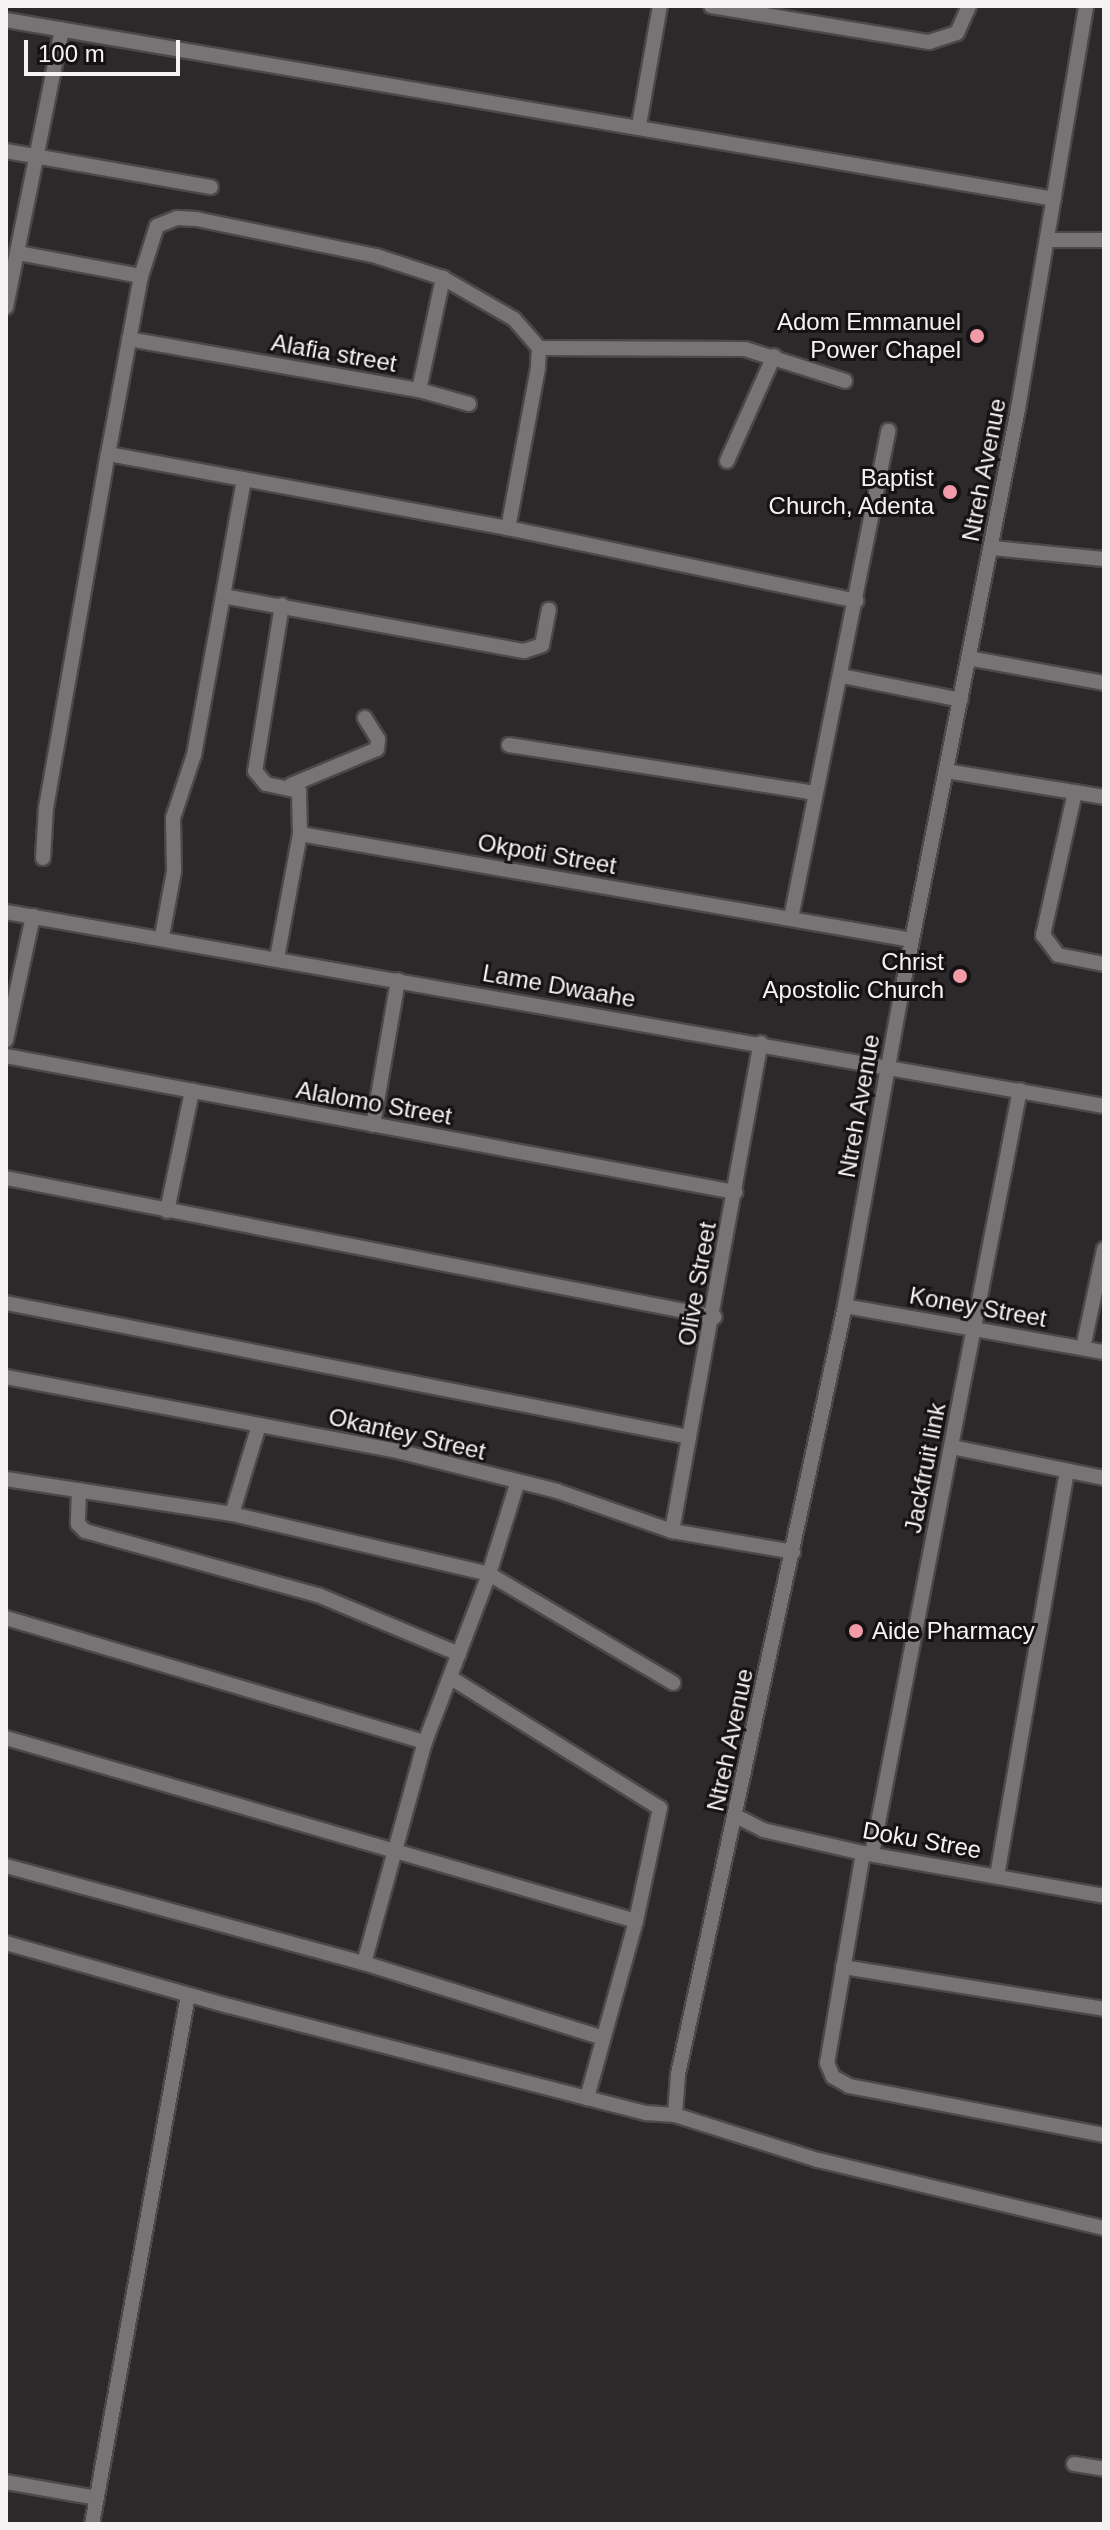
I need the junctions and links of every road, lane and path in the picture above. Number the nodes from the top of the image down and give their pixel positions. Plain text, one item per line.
1 (660, 6) edge
2 (711, 6) edge
3 (969, 6) edge
4 (1086, 6) edge
5 (6, 20) edge
6 (62, 30) junction
7 (639, 125) junction
8 (6, 151) edge
9 (36, 156) junction
10 (211, 187) dead end
11 (1054, 199) junction
12 (1047, 240) junction
13 (1104, 240) edge
14 (18, 253) junction
15 (141, 276) junction
16 (443, 278) junction
17 (6, 307) edge
18 (129, 339) junction
19 (539, 348) junction
20 (774, 356) junction
21 (845, 381) dead end
22 (419, 390) junction
23 (469, 404) dead end
24 (888, 431) dead end
25 (108, 454) junction
26 (727, 461) dead end
27 (244, 479) junction
28 (508, 528) junction
29 (992, 548) junction
30 (1104, 559) edge
31 (223, 596) junction
32 (856, 601) junction
33 (282, 605) junction
34 (549, 610) dead end
35 (968, 658) junction
36 (842, 676) junction
37 (1104, 683) edge
38 (961, 700) junction
39 (365, 718) dead end
40 (509, 745) dead end
41 (946, 771) junction
42 (291, 785) junction
43 (1075, 792) junction
44 (814, 793) junction
45 (1104, 797) edge
46 (300, 834) junction
47 (43, 858) dead end
48 (6, 912) edge
49 (33, 916) junction
50 (791, 918) junction
51 (162, 936) junction
52 (912, 940) junction
53 (277, 958) junction
54 (1104, 964) edge
55 (398, 980) junction
56 (6, 1040) edge
57 (761, 1043) junction
58 (6, 1056) edge
59 (889, 1067) junction
60 (1020, 1090) junction
61 (192, 1091) junction
62 (1104, 1106) edge
63 (373, 1125) junction
64 (6, 1178) edge
65 (735, 1192) junction
66 (167, 1211) junction
67 (1104, 1249) edge
68 (6, 1303) edge
69 (845, 1306) junction
70 (715, 1317) junction
71 (975, 1329) junction
72 (1083, 1348) junction
73 (1104, 1352) edge
74 (6, 1379) edge
75 (259, 1425) junction
76 (689, 1437) junction
77 (952, 1447) junction
78 (1067, 1471) junction
79 (1104, 1478) edge
80 (6, 1479) edge
81 (517, 1484) junction
82 (79, 1490) junction
83 (232, 1514) junction
84 (672, 1531) junction
85 (793, 1552) junction
86 (489, 1574) junction
87 (6, 1618) edge
88 (459, 1654) junction
89 (451, 1678) junction
90 (673, 1683) dead end
91 (6, 1738) edge
92 (425, 1742) junction
93 (736, 1816) junction
94 (867, 1853) junction
95 (394, 1854) junction
96 (6, 1866) edge
97 (997, 1876) junction
98 (1104, 1896) edge
99 (636, 1921) junction
100 (6, 1943) edge
101 (364, 1963) junction
102 (843, 1967) junction
103 (188, 1995) junction
104 (1104, 2009) edge
105 (603, 2038) junction
106 (587, 2098) junction
107 (675, 2115) junction
108 (1104, 2135) edge
109 (1104, 2228) edge
110 (1074, 2464) dead end
111 (1104, 2469) edge
112 (6, 2482) edge
113 (97, 2498) junction
114 (92, 2524) edge

1 - 7 street
2 - 3 street
4 - 11 street, Ntreh Avenue
5 - 6 street
6 - 7 street
6 - 9 street
7 - 11 street
8 - 9 street
9 - 10 street
9 - 14 street
11 - 12 street, Ntreh Avenue
12 - 13 street
12 - 29 street, Ntreh Avenue
14 - 15 street
14 - 17 street
15 - 16 street
15 - 18 street
16 - 19 street
16 - 22 street, Alafia street
18 - 22 street, Alafia street
18 - 25 street
19 - 20 street
19 - 28 street
20 - 21 street
20 - 26 street
22 - 23 street
24 - 32 street
25 - 27 street
25 - 47 street
27 - 28 street
27 - 31 street
28 - 32 street
29 - 30 street
29 - 35 street, Ntreh Avenue
31 - 33 street
31 - 51 street
32 - 36 street
33 - 34 street
33 - 42 street
35 - 37 street
35 - 38 street, Ntreh Avenue
36 - 38 street
36 - 44 street
38 - 41 street, Ntreh Avenue
39 - 42 street
40 - 44 street
41 - 43 street
41 - 52 street, Ntreh Avenue
42 - 46 street
43 - 45 street
43 - 54 street
44 - 50 street
46 - 50 street, Okpoti Street
46 - 53 street
48 - 49 street, Lame Dwaahe
49 - 51 street, Lame Dwaahe
49 - 56 street
50 - 52 street, Okpoti Street
51 - 53 street, Lame Dwaahe
52 - 59 street, Ntreh Avenue
53 - 55 street, Lame Dwaahe
55 - 57 street, Lame Dwaahe
55 - 63 street
57 - 59 street, Lame Dwaahe
57 - 65 street, Olive Street
58 - 61 street, Alalomo Street
59 - 60 street, Lame Dwaahe
59 - 69 street, Ntreh Avenue
60 - 62 street, Lame Dwaahe
60 - 71 street, Jackfruit link
61 - 63 street, Alalomo Street
61 - 66 street
63 - 65 street, Alalomo Street
64 - 66 street
65 - 70 street, Olive Street
66 - 70 street
67 - 72 street
68 - 76 street
69 - 71 street, Koney Street
69 - 85 street, Ntreh Avenue
70 - 76 street, Olive Street
71 - 72 street, Koney Street
71 - 77 street, Jackfruit link
72 - 73 street, Koney Street
74 - 75 street, Okantey Street
75 - 81 street, Okantey Street
75 - 83 street
76 - 84 street, Olive Street
77 - 78 street
77 - 94 street, Jackfruit link
78 - 79 street
78 - 97 street
80 - 82 street
81 - 84 street, Okantey Street
81 - 86 street
82 - 83 street
82 - 88 street
83 - 86 street
84 - 85 street, Okantey Street
85 - 93 street, Ntreh Avenue
86 - 88 street
86 - 90 street
87 - 92 street
88 - 89 street
89 - 92 street
89 - 99 street
91 - 95 street
92 - 95 street
93 - 94 street, Doku Stree
93 - 107 street, Ntreh Avenue
94 - 97 street, Doku Stree
94 - 102 street, Jackfruit link
95 - 99 street
95 - 101 street
96 - 101 street
97 - 98 street, Doku Stree
99 - 105 street
100 - 103 street
101 - 105 street
102 - 104 street
102 - 108 street, Jackfruit link
103 - 106 street
103 - 113 street
105 - 106 street
106 - 107 street
107 - 109 street
110 - 111 street
112 - 113 street
113 - 114 street

